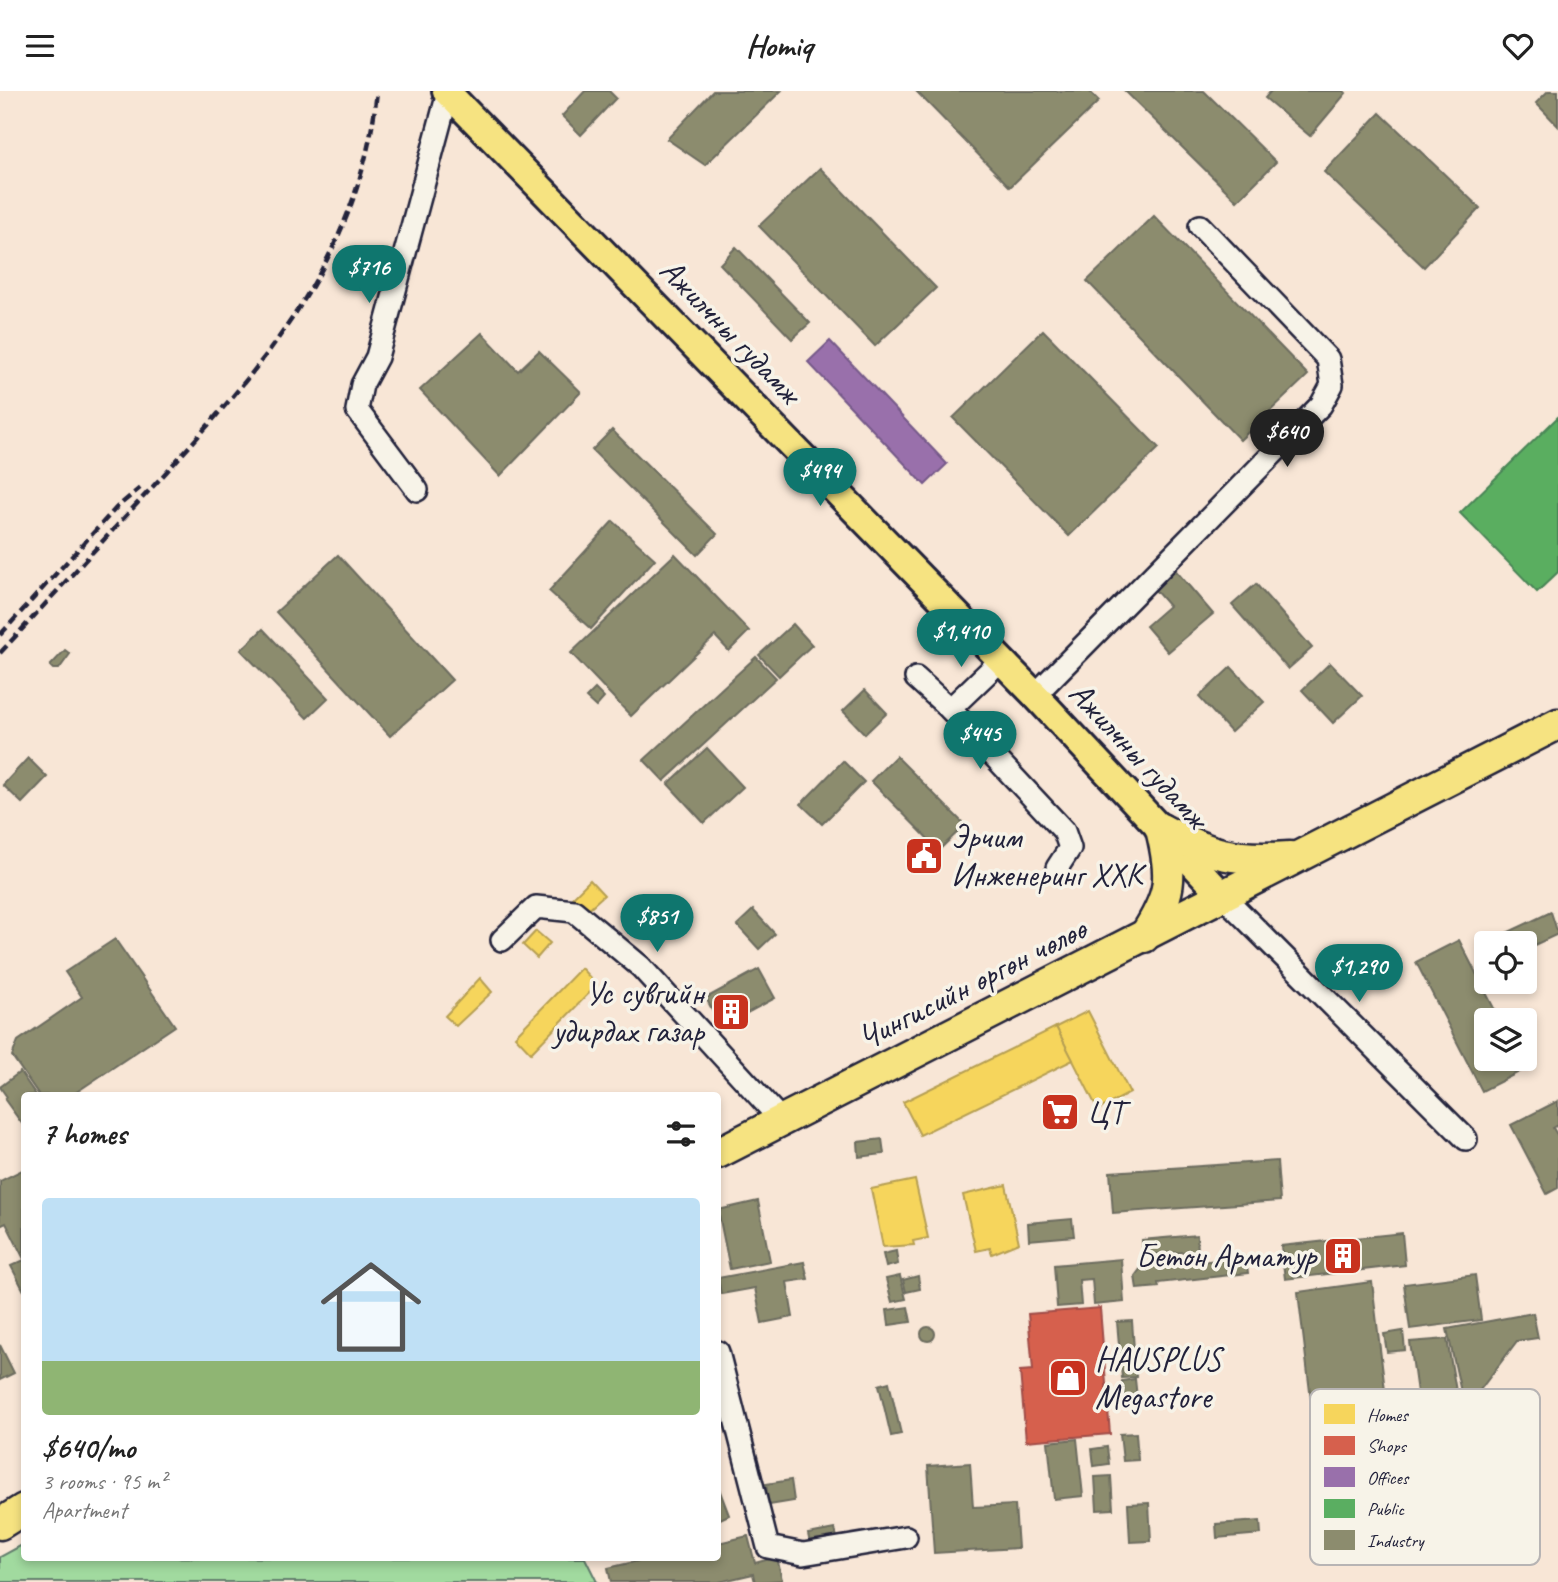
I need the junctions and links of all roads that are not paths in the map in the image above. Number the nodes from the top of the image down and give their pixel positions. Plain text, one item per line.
1 (447, 92) edge
2 (1199, 226) dead end
3 (417, 491) dead end
4 (1001, 660) junction
5 (916, 678) dead end
6 (1035, 695) junction
7 (950, 709) junction
8 (1558, 724) edge
9 (1161, 829) junction
10 (1302, 856) junction
11 (1057, 868) dead end
12 (1224, 897) junction
13 (1144, 937) junction
14 (502, 940) dead end
15 (782, 1121) junction
16 (1466, 1139) dead end
17 (721, 1152) edge
18 (721, 1364) edge
19 (906, 1537) dead end

1 - 3 street
1 - 4 main road, Ажилчны гудамж
2 - 6 street
4 - 6 main road, Ажилчны гудамж
4 - 7 street
5 - 7 street
6 - 9 main road, Ажилчны гудамж
7 - 11 street
8 - 10 highway, Чингисийн өргөн чөлөө
9 - 10 highway
9 - 12 main road, Ажилчны гудамж
9 - 13 highway
10 - 12 highway, Чингисийн өргөн чөлөө
12 - 13 highway, Чингисийн өргөн чөлөө
12 - 16 street
13 - 15 highway, Чингисийн өргөн чөлөө
14 - 15 street
15 - 17 highway, Чингисийн өргөн чөлөө
18 - 19 street

